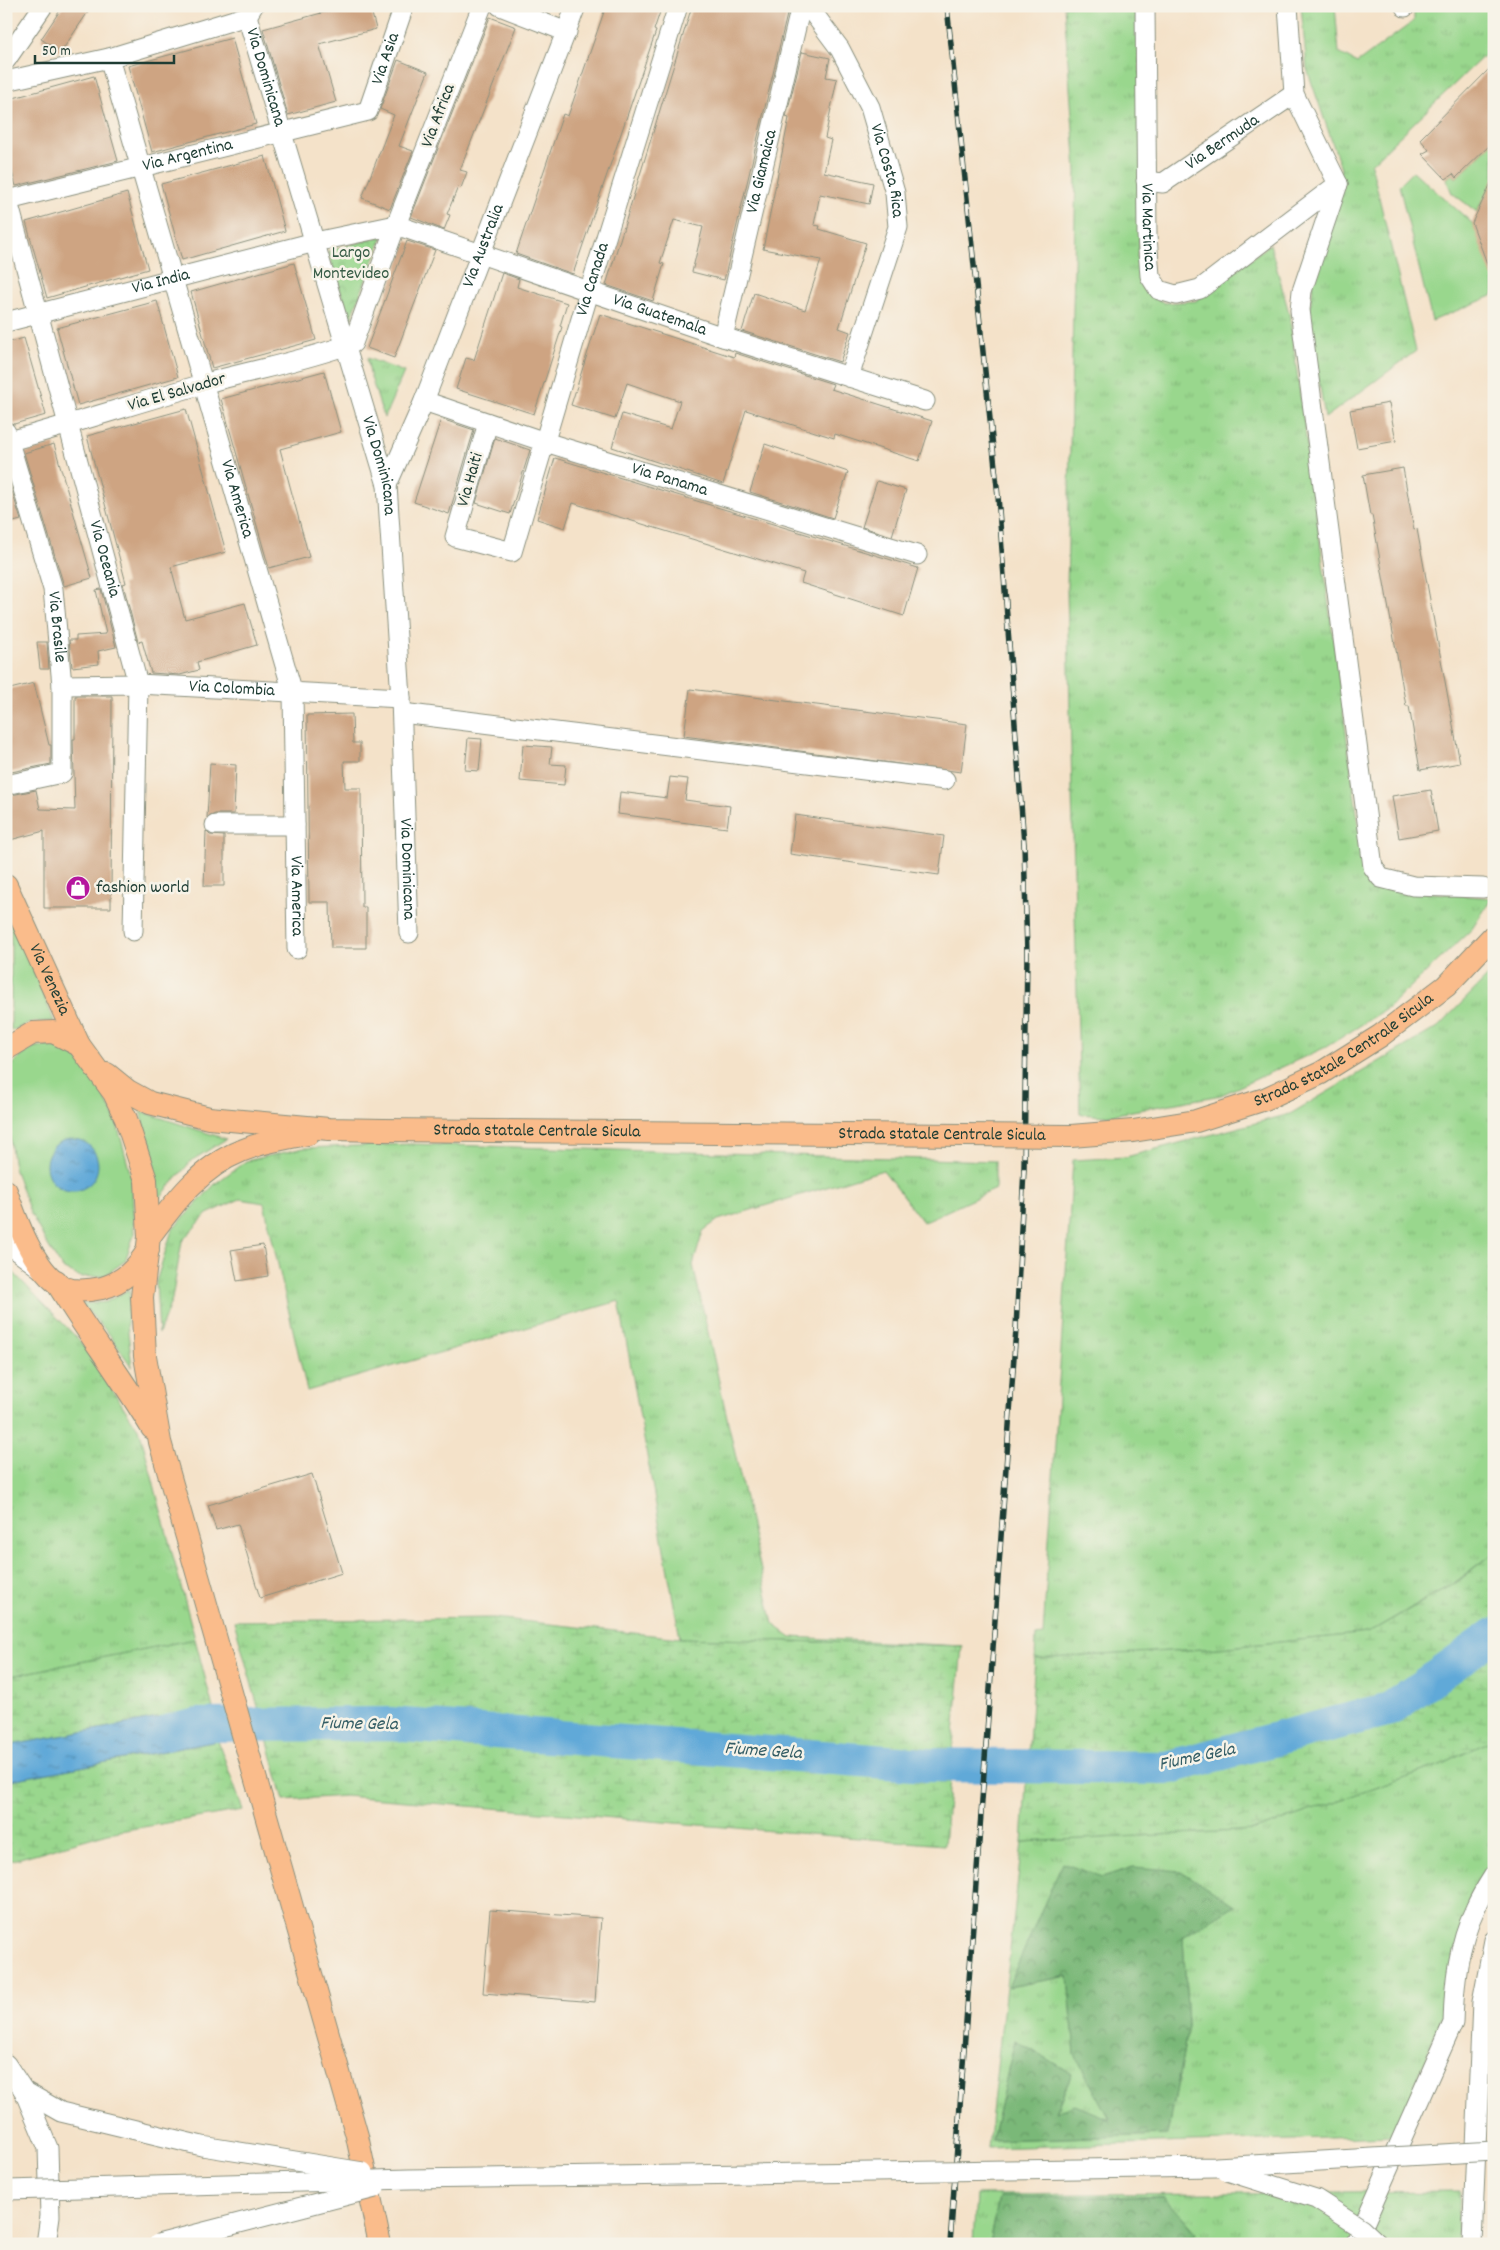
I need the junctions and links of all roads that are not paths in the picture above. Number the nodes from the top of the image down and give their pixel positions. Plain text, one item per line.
1 (43, 6) edge
2 (404, 6) edge
3 (482, 6) edge
4 (500, 6) edge
5 (576, 6) edge
6 (678, 6) edge
7 (801, 6) edge
8 (808, 6) edge
9 (1145, 6) edge
10 (1288, 6) edge
11 (250, 11) edge
12 (567, 32) junction
13 (110, 58) junction
14 (6, 60) edge
15 (6, 81) edge
16 (1294, 94) junction
17 (368, 111) joint
18 (282, 133) junction
19 (142, 167) junction
20 (1146, 181) junction
21 (1338, 184) junction
22 (7, 197) edge
23 (396, 225) junction
24 (315, 242) junction
25 (480, 255) junction
26 (174, 279) junction
27 (589, 292) junction
28 (39, 314) junction
29 (6, 322) edge
30 (723, 337) junction
31 (345, 345) junction
32 (850, 377) junction
33 (202, 384) junction
34 (925, 401) dead end
35 (424, 402) junction
36 (488, 423) junction
37 (69, 426) junction
38 (7, 438) edge
39 (545, 442) junction
40 (387, 485) junction
41 (512, 552) joint
42 (917, 555) dead end
43 (138, 684) junction
44 (62, 685) junction
45 (293, 693) junction
46 (401, 706) junction
47 (945, 780) dead end
48 (6, 785) edge
49 (215, 825) dead end
50 (295, 825) junction
51 (6, 885) edge
52 (1483, 888) dead end
53 (133, 931) dead end
54 (409, 933) dead end
55 (1494, 935) edge
56 (297, 949) dead end
57 (80, 1045) junction
58 (6, 1049) edge
59 (95, 1064) junction
60 (329, 1129) junction
61 (6, 1191) edge
62 (6, 1243) edge
63 (149, 1243) junction
64 (49, 1276) junction
65 (160, 1442) junction
66 (1494, 1875) edge
67 (1494, 1940) edge
68 (6, 2064) edge
69 (24, 2091) junction
70 (1494, 2151) edge
71 (1216, 2167) junction
72 (409, 2179) junction
73 (7, 2190) edge
74 (46, 2244) edge
75 (158, 2244) edge
76 (380, 2244) edge
77 (1355, 2244) edge
78 (1378, 2244) edge
79 (1472, 2244) edge

1 - 14 street
2 - 17 street, Via Asia
3 - 23 street, Via Africa
4 - 12 street
5 - 12 street, Via Australia
6 - 27 street, Via Canada
7 - 30 street, Via Giamaica
8 - 32 street, Via Costa Rica
9 - 20 street, Via Martinica
10 - 16 street
11 - 13 street
11 - 18 street, Via Dominicana
12 - 25 street, Via Australia
13 - 15 street
13 - 19 street, Via America
16 - 20 street, Via Bermuda
16 - 21 street
17 - 18 street, Via Argentina
18 - 19 street, Via Argentina
18 - 24 street, Via Dominicana
19 - 22 street, Via Argentina
19 - 26 street, Via America
20 - 21 street, Via Martinica
21 - 52 street
22 - 28 street, Via Oceania
23 - 24 street
23 - 25 street, Via Guatemala
23 - 31 street
24 - 26 street, Via India
24 - 31 street, Via Dominicana
25 - 27 street, Via Guatemala
25 - 35 street, Via Australia
26 - 28 street, Via India
26 - 33 street, Via America
27 - 30 street, Via Guatemala
27 - 39 street, Via Canada
28 - 29 street, Via India
28 - 37 street, Via Oceania
30 - 32 street, Via Guatemala
31 - 33 street, Via El Salvador
31 - 40 street, Via Dominicana
32 - 34 street, Via Guatemala
33 - 37 street, Via El Salvador
33 - 45 street, Via America
35 - 36 street, Via Panama
35 - 40 street, Via Australia
36 - 39 street, Via Panama
36 - 41 street, Via Haiti
37 - 38 street, Via El Salvador
37 - 43 street, Via Oceania
38 - 44 street, Via Brasile
39 - 41 street, Via Canada
39 - 42 street, Via Panama
40 - 46 street, Via Dominicana
43 - 44 street, Via Colombia
43 - 45 street, Via Colombia
43 - 53 street, Via Oceania
44 - 48 street, Via Brasile
45 - 46 street, Via Colombia
45 - 50 street, Via America
46 - 47 street, Via Colombia
46 - 54 street, Via Dominicana
49 - 50 street
50 - 56 street, Via America
51 - 57 main road, Via Venezia
55 - 60 main road, Strada statale Centrale Sicula, bridge
57 - 58 main road
57 - 59 main road
59 - 60 main road, Strada statale Centrale Sicula
59 - 63 main road
60 - 63 main road, Strada statale Centrale Sicula
61 - 64 main road
62 - 64 street
63 - 64 main road, Strada statale Centrale Sicula
63 - 65 main road
64 - 65 main road
65 - 76 main road
66 - 77 street
67 - 79 street
68 - 69 street
69 - 72 street, bridge
69 - 74 street
70 - 71 street, bridge
71 - 72 street, bridge
71 - 78 street, bridge
72 - 73 street, bridge
72 - 75 street, bridge

